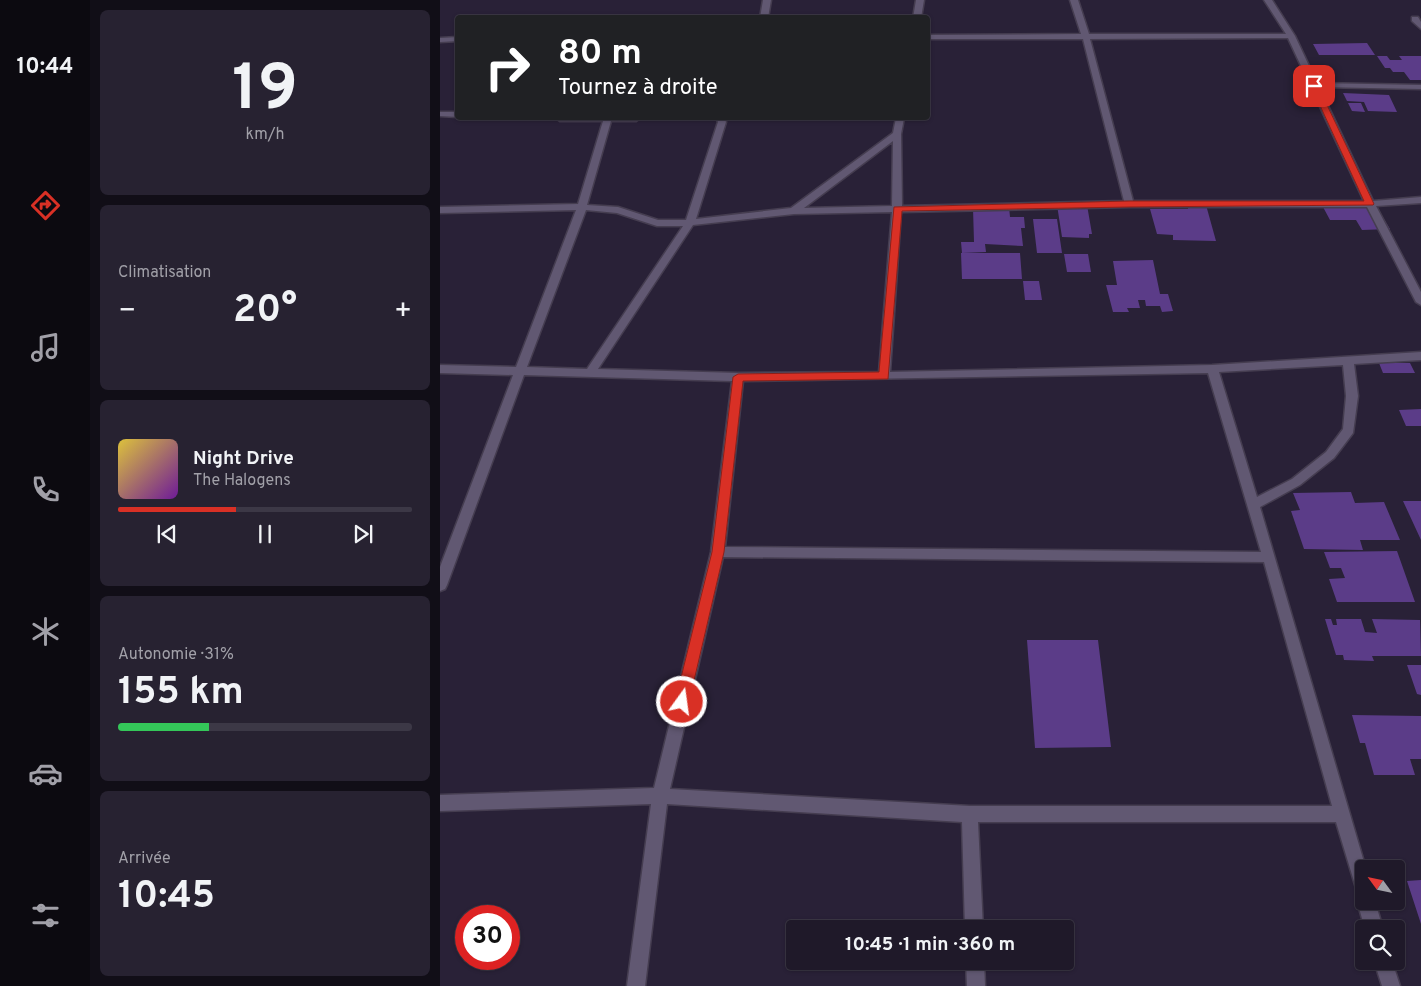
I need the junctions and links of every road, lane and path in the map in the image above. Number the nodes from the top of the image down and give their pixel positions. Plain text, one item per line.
1 (767, 0) edge
2 (920, 0) edge
3 (1074, 0) edge
4 (1268, 0) edge
5 (764, 15) edge
6 (918, 15) edge
7 (1415, 19) dead end
8 (1421, 27) edge
9 (1086, 36) junction
10 (1291, 36) junction
11 (930, 37) edge
12 (440, 40) edge
13 (455, 40) edge
14 (1314, 86) junction
15 (1421, 87) edge
16 (440, 114) edge
17 (455, 115) edge
18 (607, 120) edge
19 (721, 120) edge
20 (900, 120) edge
21 (897, 134) junction
22 (1421, 200) edge
23 (1129, 204) junction
24 (1370, 204) junction
25 (582, 207) junction
26 (898, 209) junction
27 (440, 210) edge
28 (794, 210) junction
29 (690, 223) junction
30 (1421, 302) edge
31 (1421, 356) edge
32 (1348, 360) junction
33 (440, 369) edge
34 (1212, 369) junction
35 (519, 372) junction
36 (590, 374) junction
37 (884, 376) junction
38 (738, 377) junction
39 (1253, 505) junction
40 (718, 552) junction
41 (1269, 558) junction
42 (440, 585) edge
43 (660, 796) junction
44 (440, 803) edge
45 (970, 814) junction
46 (1341, 814) junction
47 (1355, 861) edge
48 (974, 920) edge
49 (975, 970) edge
50 (1386, 970) edge
51 (636, 986) edge
52 (976, 986) edge
53 (1390, 986) edge

1 - 5 street
2 - 6 street
3 - 9 street
4 - 10 street
7 - 8 street
9 - 10 street
9 - 11 street
9 - 23 street
10 - 14 street
12 - 13 street
14 - 15 street
14 - 24 street
16 - 17 street
18 - 25 street
19 - 29 street
20 - 21 street
21 - 26 street
21 - 28 street
22 - 24 street
23 - 24 street
23 - 26 street
24 - 30 street
25 - 27 street
25 - 29 street
25 - 35 street
26 - 28 street
26 - 37 street
28 - 29 street
29 - 36 street
31 - 32 street
32 - 34 street
32 - 39 street
33 - 35 street
34 - 37 street
34 - 39 street
35 - 36 street
35 - 42 street
36 - 38 street
37 - 38 street
38 - 40 street
39 - 41 street
40 - 41 street
40 - 43 street
41 - 46 street
43 - 44 street
43 - 45 street
43 - 51 street
45 - 46 street
45 - 48 street
46 - 47 street
49 - 52 street
50 - 53 street

